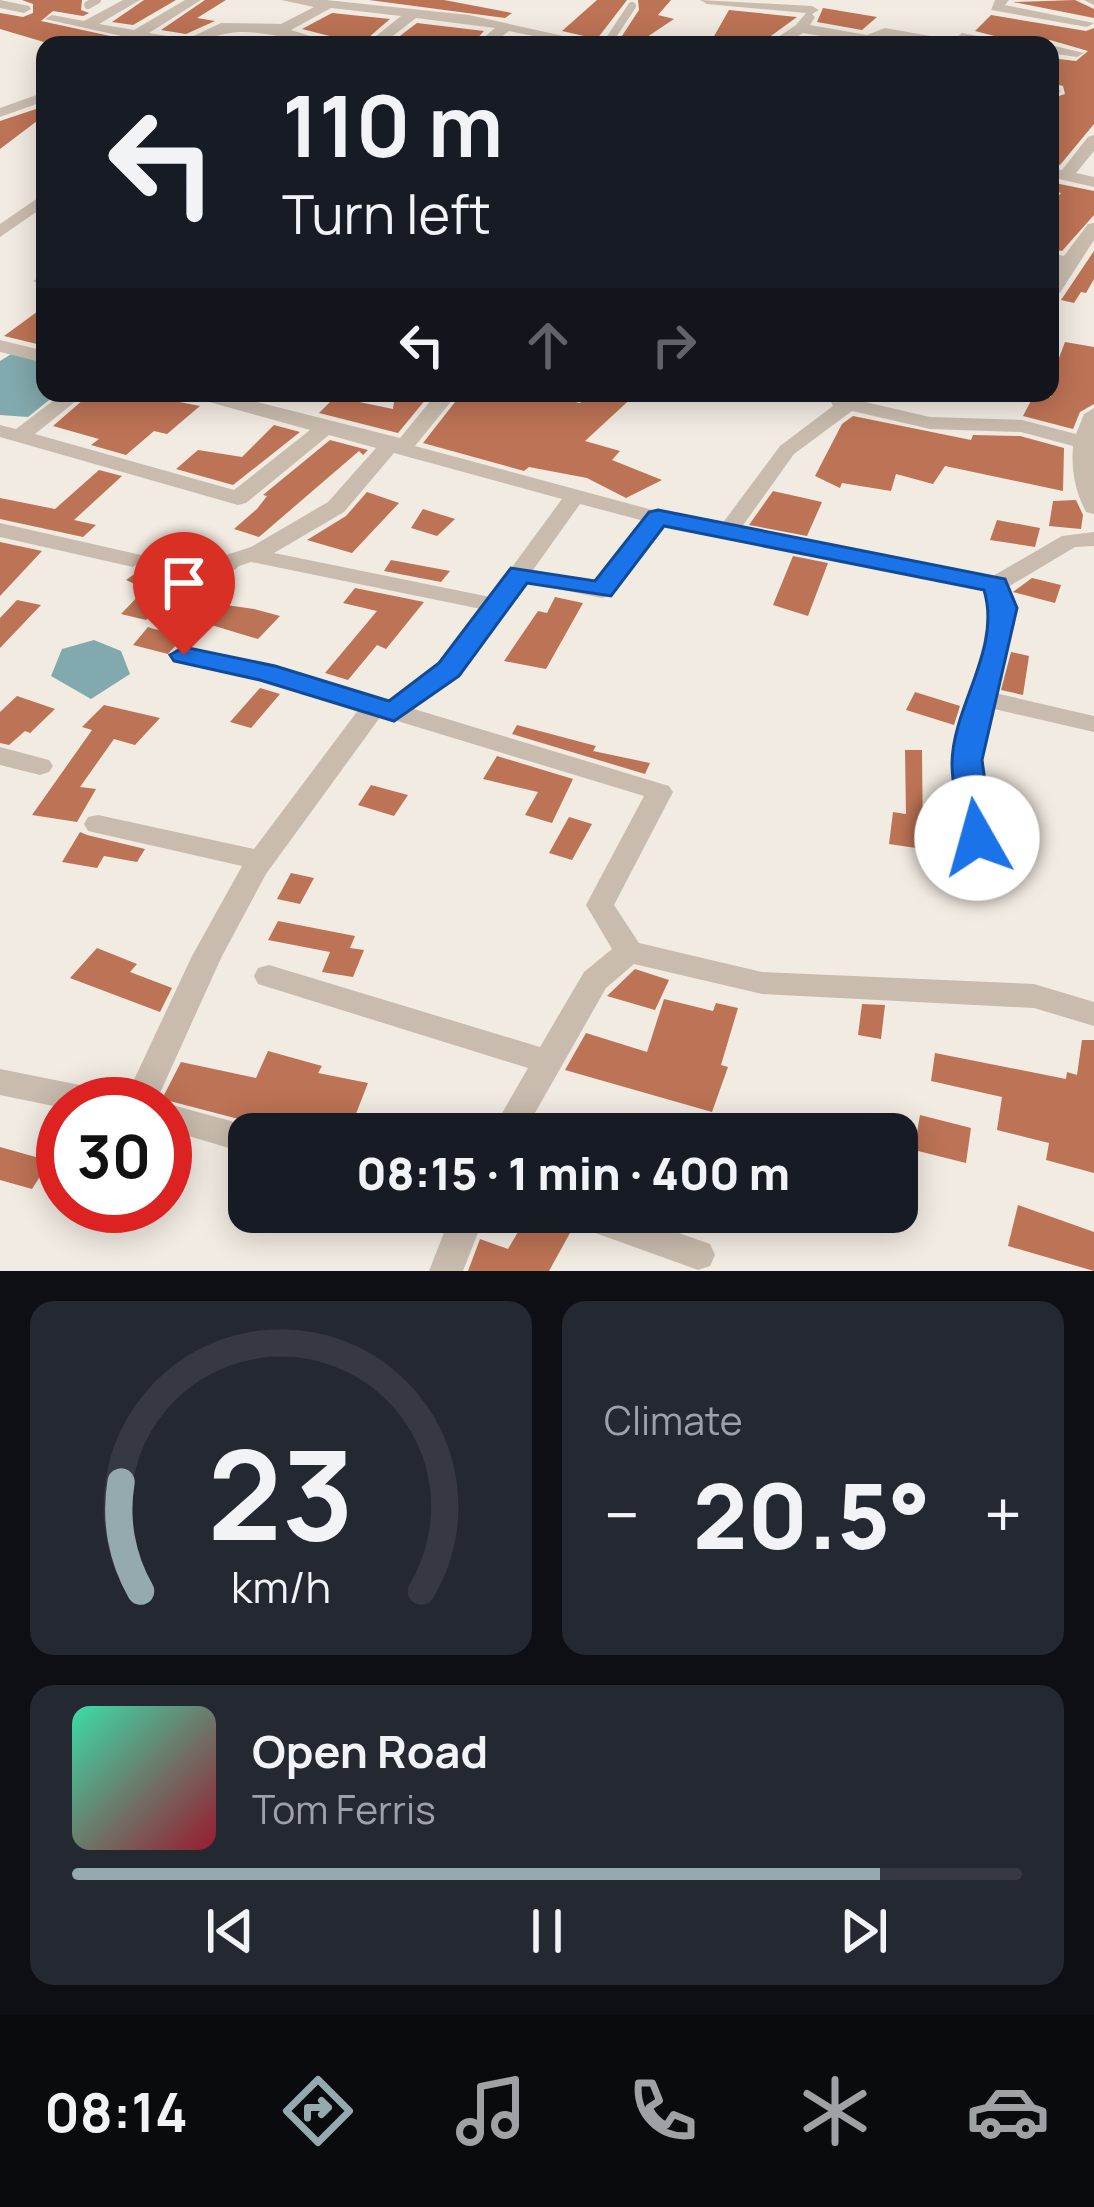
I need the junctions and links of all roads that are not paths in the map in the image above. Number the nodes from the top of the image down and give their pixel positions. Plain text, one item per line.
1 (134, 0) edge
2 (194, 0) edge
3 (288, 0) edge
4 (379, 0) edge
5 (707, 0) edge
6 (1002, 0) edge
7 (0, 4) edge
8 (327, 4) junction
9 (815, 5) edge
10 (632, 6) dead end
11 (24, 9) dead end
12 (365, 9) junction
13 (415, 11) junction
14 (52, 20) dead end
15 (1087, 23) dead end
16 (86, 26) junction
17 (506, 27) junction
18 (801, 28) junction
19 (274, 30) junction
20 (135, 35) junction
21 (141, 36) edge
22 (206, 36) edge
23 (297, 36) edge
24 (383, 36) edge
25 (494, 36) edge
26 (552, 36) edge
27 (612, 36) edge
28 (788, 36) edge
29 (846, 36) edge
30 (877, 36) edge
31 (907, 36) edge
32 (1059, 51) edge
33 (1077, 53) dead end
34 (36, 100) edge
35 (0, 114) edge
36 (1094, 140) edge
37 (1059, 173) edge
38 (1059, 174) edge
39 (1094, 182) edge
40 (36, 204) edge
41 (6, 225) edge
42 (36, 226) edge
43 (1094, 228) edge
44 (1059, 260) edge
45 (0, 346) edge
46 (36, 355) edge
47 (61, 402) edge
48 (235, 402) edge
49 (439, 402) edge
50 (842, 402) edge
51 (899, 402) edge
52 (845, 403) junction
53 (894, 414) junction
54 (1094, 414) edge
55 (329, 425) junction
56 (11, 433) edge
57 (398, 444) junction
58 (1088, 444) edge
59 (574, 497) junction
60 (1094, 507) edge
61 (658, 518) junction
62 (0, 530) edge
63 (726, 533) junction
64 (1094, 539) edge
65 (250, 555) junction
66 (134, 560) dead end
67 (520, 574) junction
68 (996, 584) junction
69 (496, 605) junction
70 (162, 620) dead end
71 (184, 655) dead end
72 (984, 699) junction
73 (384, 709) junction
74 (1094, 724) edge
75 (0, 755) edge
76 (40, 766) dead end
77 (98, 824) dead end
78 (977, 838) dead end
79 (261, 860) junction
80 (629, 952) junction
81 (269, 976) dead end
82 (1094, 1014) edge
83 (548, 1062) junction
84 (151, 1077) edge
85 (0, 1082) edge
86 (36, 1089) edge
87 (518, 1113) edge
88 (192, 1124) edge
89 (228, 1134) edge
90 (461, 1233) edge
91 (635, 1233) edge
92 (698, 1256) dead end
93 (446, 1271) edge

1 - 16 street
2 - 20 street
3 - 8 street
4 - 12 street
5 - 9 street
6 - 15 street
7 - 11 street
8 - 12 street
8 - 19 street
9 - 18 street
10 - 27 lane
12 - 13 street
13 - 17 street
13 - 24 street
14 - 16 street
16 - 20 street
17 - 25 street
17 - 26 street
18 - 28 street
18 - 29 street
19 - 22 street
19 - 23 street
20 - 21 street
30 - 31 street
32 - 33 street
34 - 35 street
36 - 37 street
38 - 39 street
40 - 41 street
41 - 42 street
43 - 44 street
45 - 46 street
47 - 56 street
48 - 55 street
49 - 57 street
50 - 52 street
51 - 53 street
52 - 53 street
52 - 63 street
53 - 58 street
54 - 58 street
55 - 56 street
55 - 57 street
57 - 59 street
57 - 65 street
58 - 60 street
59 - 61 street
59 - 67 street
61 - 63 street
61 - 67 street
62 - 66 street
63 - 68 street
64 - 68 street
65 - 69 street
65 - 70 street
67 - 69 street
68 - 72 street
69 - 73 street
71 - 73 street
72 - 74 street
72 - 78 street
73 - 79 street
73 - 80 street
75 - 76 street
77 - 79 street
79 - 84 street
80 - 82 street
80 - 83 street
81 - 83 street
83 - 87 street
85 - 86 street
88 - 89 street
90 - 93 street
91 - 92 street

